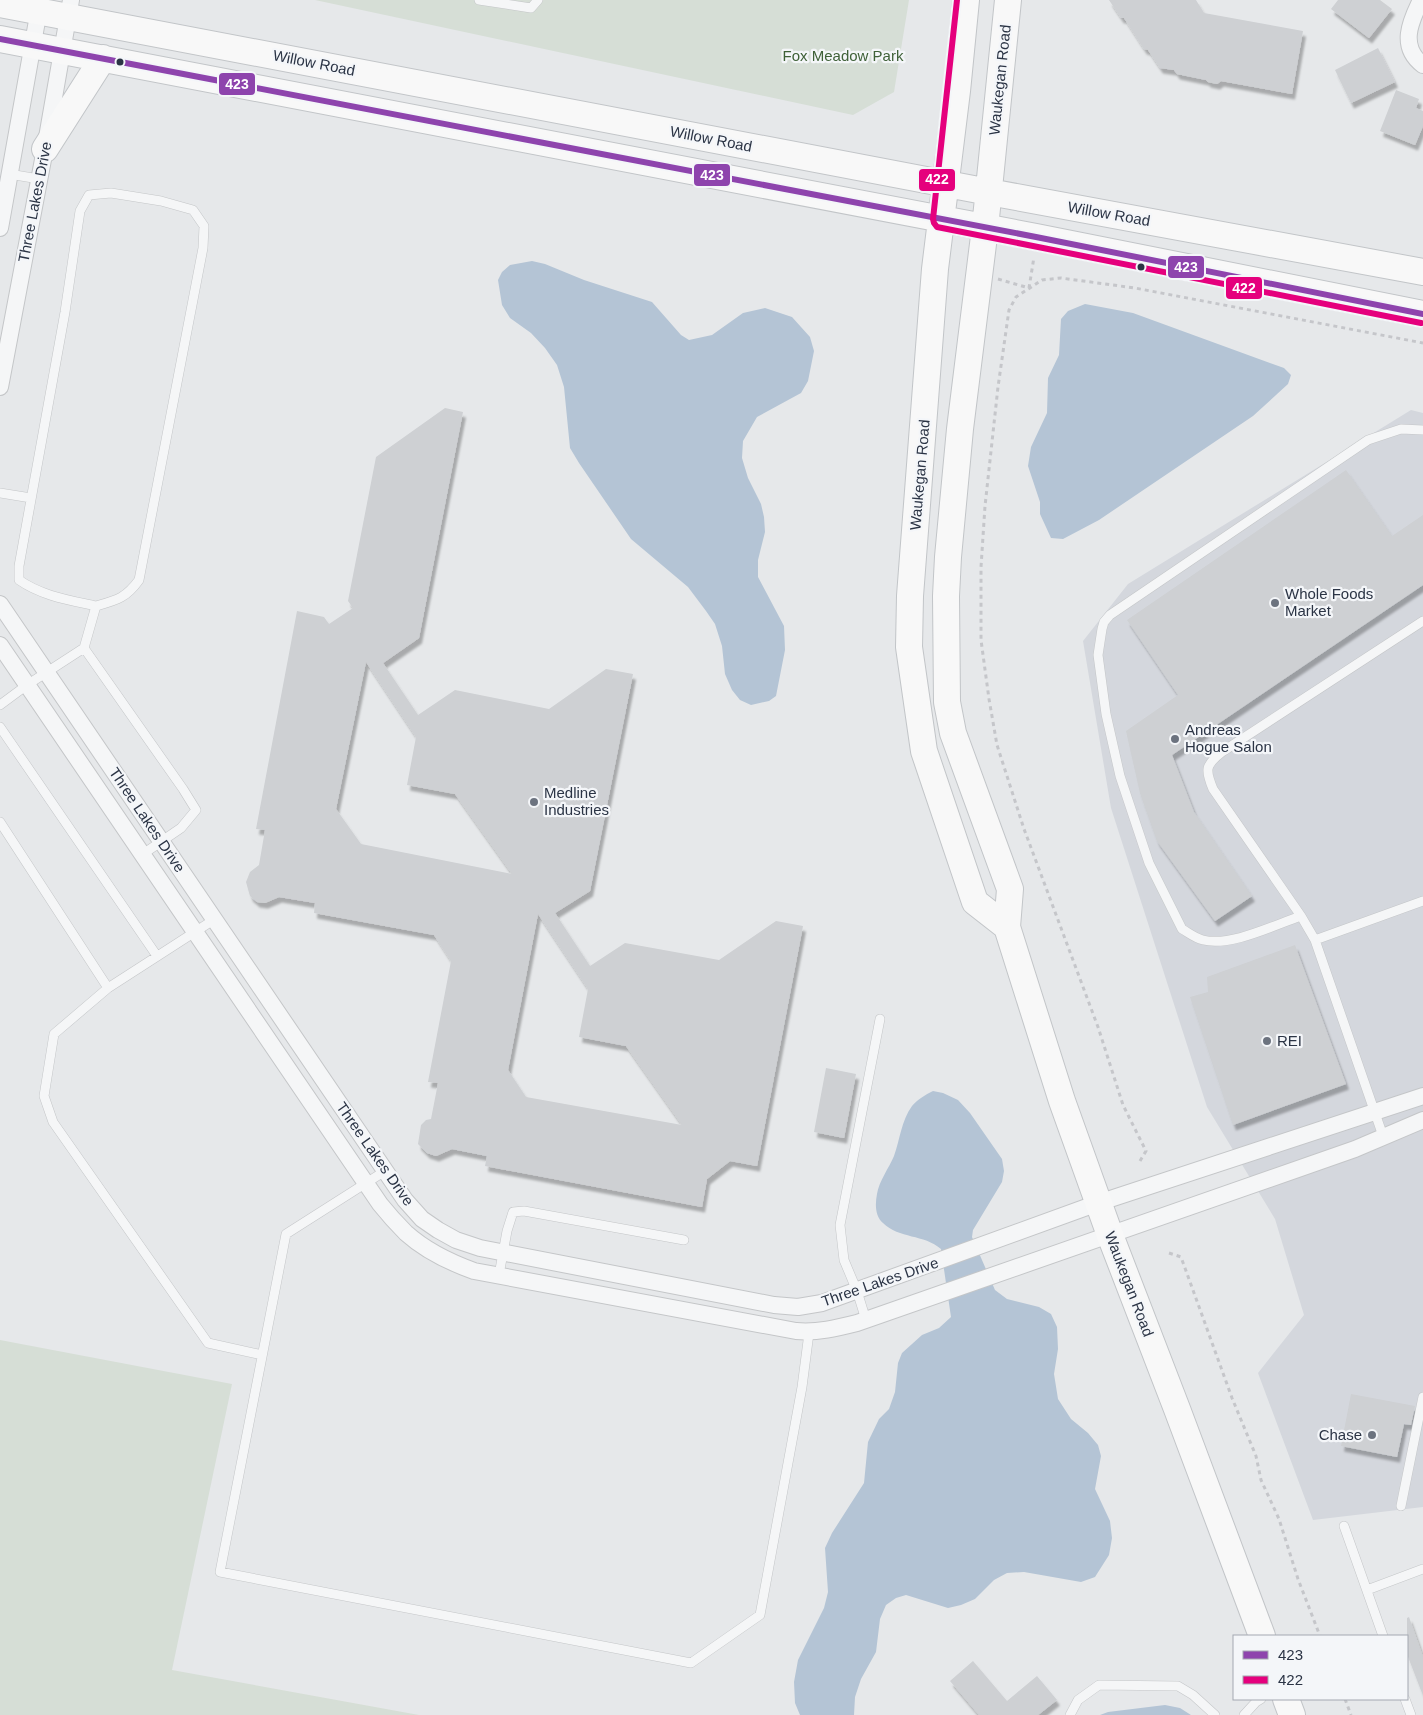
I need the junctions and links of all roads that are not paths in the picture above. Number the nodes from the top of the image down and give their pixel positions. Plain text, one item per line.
1 (478, 0) edge
2 (538, 0) edge
3 (966, 0) edge
4 (1008, 0) edge
5 (1422, 0) edge
6 (0, 4) edge
7 (39, 6) edge
8 (69, 8) edge
9 (0, 39) edge
10 (32, 45) junction
11 (62, 50) junction
12 (103, 58) junction
13 (1423, 65) edge
14 (45, 149) junction
15 (9, 174) junction
16 (39, 179) junction
17 (946, 184) junction
18 (989, 192) junction
19 (942, 220) junction
20 (0, 228) edge
21 (985, 228) junction
22 (1423, 272) edge
23 (1423, 314) edge
24 (0, 387) edge
25 (1423, 430) edge
26 (0, 493) edge
27 (31, 498) junction
28 (0, 604) edge
29 (96, 606) junction
30 (1423, 621) edge
31 (0, 645) edge
32 (84, 648) junction
33 (47, 673) junction
34 (27, 685) junction
35 (0, 705) edge
36 (0, 727) edge
37 (1, 826) edge
38 (162, 842) junction
39 (142, 854) junction
40 (1423, 901) edge
41 (1301, 916) junction
42 (215, 919) junction
43 (1007, 928) junction
44 (195, 931) junction
45 (1315, 940) junction
46 (157, 956) junction
47 (108, 988) junction
48 (880, 1019) dead end
49 (1423, 1096) edge
50 (1374, 1111) junction
51 (1423, 1120) edge
52 (1383, 1136) junction
53 (385, 1171) junction
54 (366, 1184) junction
55 (1098, 1203) junction
56 (1110, 1235) junction
57 (684, 1240) dead end
58 (503, 1252) junction
59 (499, 1275) junction
60 (857, 1291) junction
61 (866, 1320) junction
62 (809, 1333) junction
63 (262, 1355) junction
64 (1423, 1397) edge
65 (1401, 1506) dead end
66 (1344, 1526) dead end
67 (1423, 1569) edge
68 (1367, 1590) junction
69 (1262, 1635) edge
70 (1383, 1635) edge
71 (1259, 1700) edge
72 (1286, 1700) edge
73 (1405, 1700) edge
74 (1070, 1715) edge
75 (1215, 1715) edge
76 (1244, 1715) edge
77 (1292, 1715) edge
78 (1411, 1715) edge

1 - 2 lane
3 - 17 main road, Waukegan Road
4 - 18 main road, Waukegan Road
5 - 13 street
6 - 7 main road, Willow Road
7 - 8 main road, Willow Road
7 - 10 street, Three Lakes Drive
8 - 11 street, Three Lakes Drive
8 - 17 main road, Willow Road
9 - 10 main road
10 - 11 main road
10 - 15 street, Three Lakes Drive
11 - 12 main road
11 - 14 street, Three Lakes Drive
12 - 14 main road
12 - 19 main road
14 - 16 street, Three Lakes Drive
15 - 16 lane
15 - 20 street, Three Lakes Drive
16 - 24 street, Three Lakes Drive
17 - 18 main road, Willow Road
17 - 19 main road, Waukegan Road
18 - 21 main road, Waukegan Road
18 - 22 main road, Willow Road
19 - 21 main road
19 - 43 main road, Waukegan Road
21 - 23 main road
21 - 43 main road, Waukegan Road
25 - 41 lane
26 - 27 lane
27 - 29 lane
27 - 29 lane
28 - 33 street, Three Lakes Drive
29 - 32 lane
30 - 41 lane
31 - 34 street, Three Lakes Drive
32 - 33 lane
32 - 38 lane
33 - 34 lane
33 - 38 street, Three Lakes Drive
34 - 35 lane
34 - 39 street, Three Lakes Drive
36 - 46 lane
37 - 47 lane
38 - 39 lane
38 - 42 street, Three Lakes Drive
39 - 44 street, Three Lakes Drive
40 - 45 lane
41 - 45 lane
42 - 44 lane
42 - 53 street, Three Lakes Drive
43 - 55 main road, Waukegan Road
44 - 46 lane
44 - 54 street, Three Lakes Drive
45 - 50 lane
46 - 47 lane
47 - 63 lane
48 - 60 lane
49 - 50 street, Three Lakes Drive
50 - 52 lane
50 - 55 street, Three Lakes Drive
51 - 52 street, Three Lakes Drive
52 - 56 street, Three Lakes Drive
53 - 54 lane
53 - 58 street, Three Lakes Drive
54 - 59 street, Three Lakes Drive
54 - 63 lane
55 - 56 main road, Waukegan Road
55 - 60 street, Three Lakes Drive
56 - 61 street, Three Lakes Drive
56 - 69 main road, Waukegan Road
57 - 58 lane
58 - 59 lane
58 - 60 street, Three Lakes Drive
59 - 62 street, Three Lakes Drive
60 - 61 lane
61 - 62 street, Three Lakes Drive
62 - 63 lane
64 - 65 lane
66 - 68 lane
67 - 68 lane
68 - 70 lane
71 - 76 lane
72 - 77 main road
73 - 78 lane
74 - 75 lane

